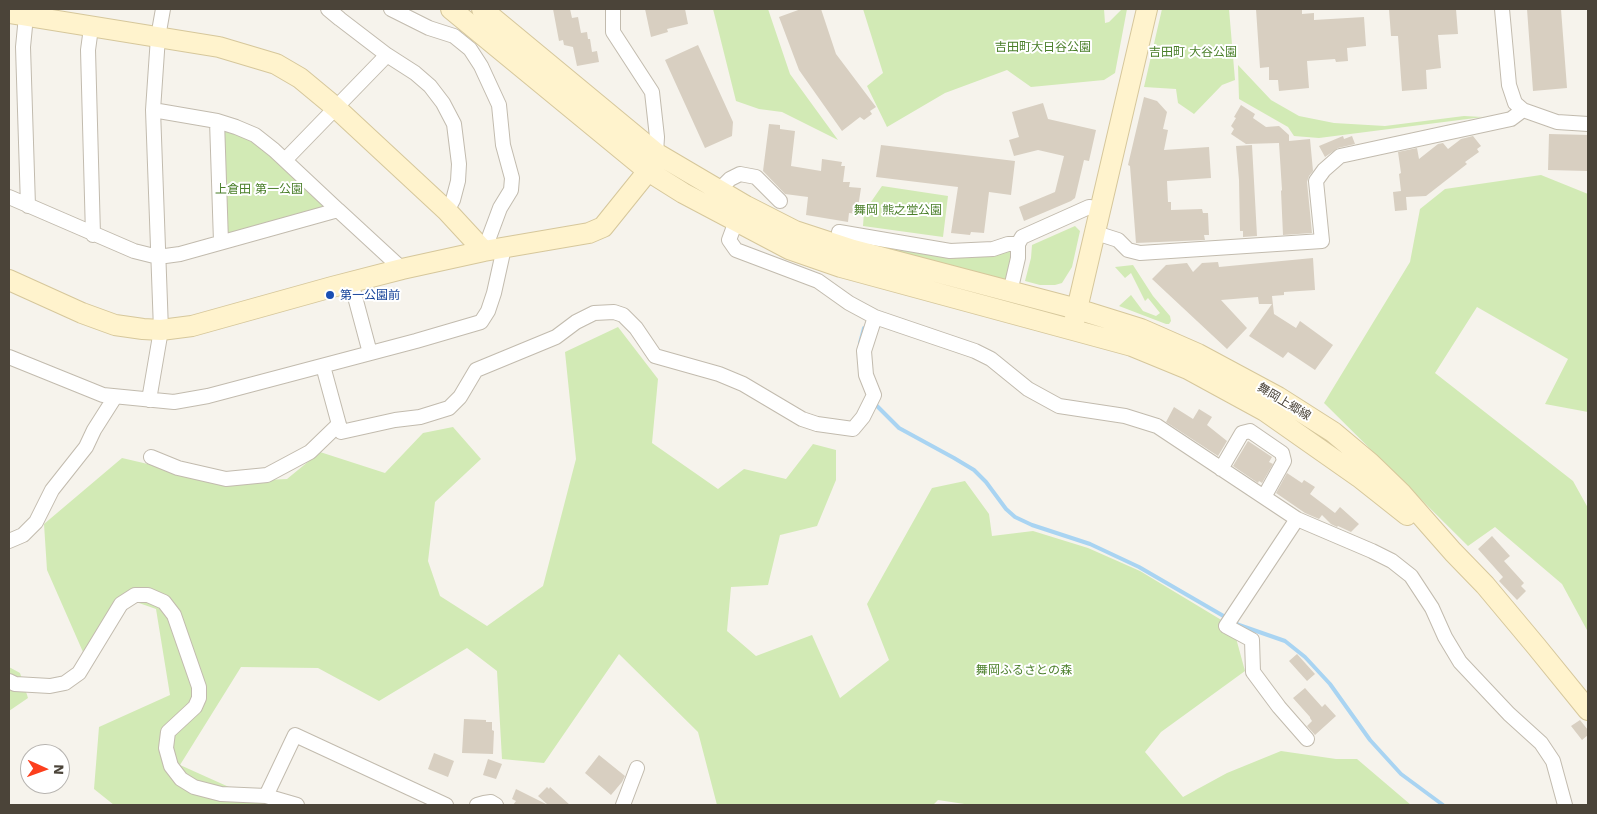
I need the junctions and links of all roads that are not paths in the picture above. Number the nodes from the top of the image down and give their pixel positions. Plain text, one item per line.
1 (163, 9) edge
2 (328, 9) edge
3 (391, 9) edge
4 (451, 9) edge
5 (482, 9) edge
6 (613, 9) edge
7 (1147, 9) edge
8 (1502, 9) edge
9 (17, 15) edge
10 (91, 28) junction
11 (158, 37) junction
12 (387, 55) junction
13 (335, 107) junction
14 (153, 110) junction
15 (1523, 110) junction
16 (217, 121) junction
17 (1588, 124) edge
18 (656, 153) junction
19 (285, 160) junction
20 (648, 171) junction
21 (719, 190) junction
22 (9, 197) edge
23 (780, 201) dead end
24 (28, 206) junction
25 (1101, 209) junction
26 (338, 210) junction
27 (447, 211) junction
28 (736, 221) junction
29 (839, 232) dead end
30 (1096, 233) junction
31 (94, 234) junction
32 (221, 242) junction
33 (1018, 244) junction
34 (504, 248) junction
35 (484, 251) junction
36 (158, 257) junction
37 (402, 269) junction
38 (9, 280) edge
39 (351, 282) junction
40 (1010, 292) junction
41 (1077, 309) junction
42 (875, 317) junction
43 (1072, 329) junction
44 (161, 330) junction
45 (370, 353) junction
46 (9, 357) edge
47 (323, 366) junction
48 (115, 397) junction
49 (149, 400) junction
50 (339, 424) junction
51 (151, 457) dead end
52 (1221, 469) junction
53 (1264, 497) junction
54 (1297, 519) junction
55 (9, 542) edge
56 (1453, 552) junction
57 (9, 681) edge
58 (1588, 710) edge
59 (1307, 739) dead end
60 (637, 768) dead end
61 (266, 796) junction
62 (297, 805) edge
63 (446, 805) edge
64 (477, 805) edge
65 (496, 805) edge
66 (623, 805) edge
67 (1565, 805) edge

1 - 11 street
2 - 12 street
3 - 35 street
4 - 20 street, 舞岡上郷線
5 - 18 street, 舞岡上郷線
6 - 18 street
7 - 25 street
8 - 15 street
9 - 10 street
9 - 24 street
10 - 11 street
10 - 31 street
11 - 13 street
11 - 14 street
12 - 13 street
12 - 27 street
13 - 19 street
13 - 27 street
14 - 16 street
14 - 36 street
15 - 17 street
15 - 30 street
16 - 19 street
16 - 32 street
18 - 20 street
18 - 21 street, 舞岡上郷線
19 - 26 street
20 - 28 street, 舞岡上郷線
20 - 34 street
21 - 23 street
21 - 40 street, 舞岡上郷線
22 - 24 street
24 - 31 street
25 - 30 street
25 - 33 street
26 - 32 street
26 - 37 street
27 - 35 street
28 - 42 street
28 - 43 street, 舞岡上郷線
29 - 33 street
30 - 41 street
31 - 36 street
32 - 36 street
33 - 40 street
34 - 35 street
34 - 45 street
35 - 37 street
36 - 44 street
37 - 39 street
38 - 44 street
39 - 44 street
39 - 45 street
40 - 41 street, 舞岡上郷線
41 - 43 street
41 - 56 street, 舞岡上郷線
42 - 50 street
42 - 52 street
43 - 56 street, 舞岡上郷線
44 - 49 street
45 - 47 street
46 - 48 street
47 - 49 street
47 - 50 street
48 - 49 street
48 - 55 street
50 - 51 street
52 - 53 street
52 - 53 street
53 - 54 street
54 - 59 street
54 - 67 street
56 - 58 street, 舞岡上郷線
57 - 61 street
60 - 66 street
61 - 62 street
61 - 63 street
64 - 65 street

